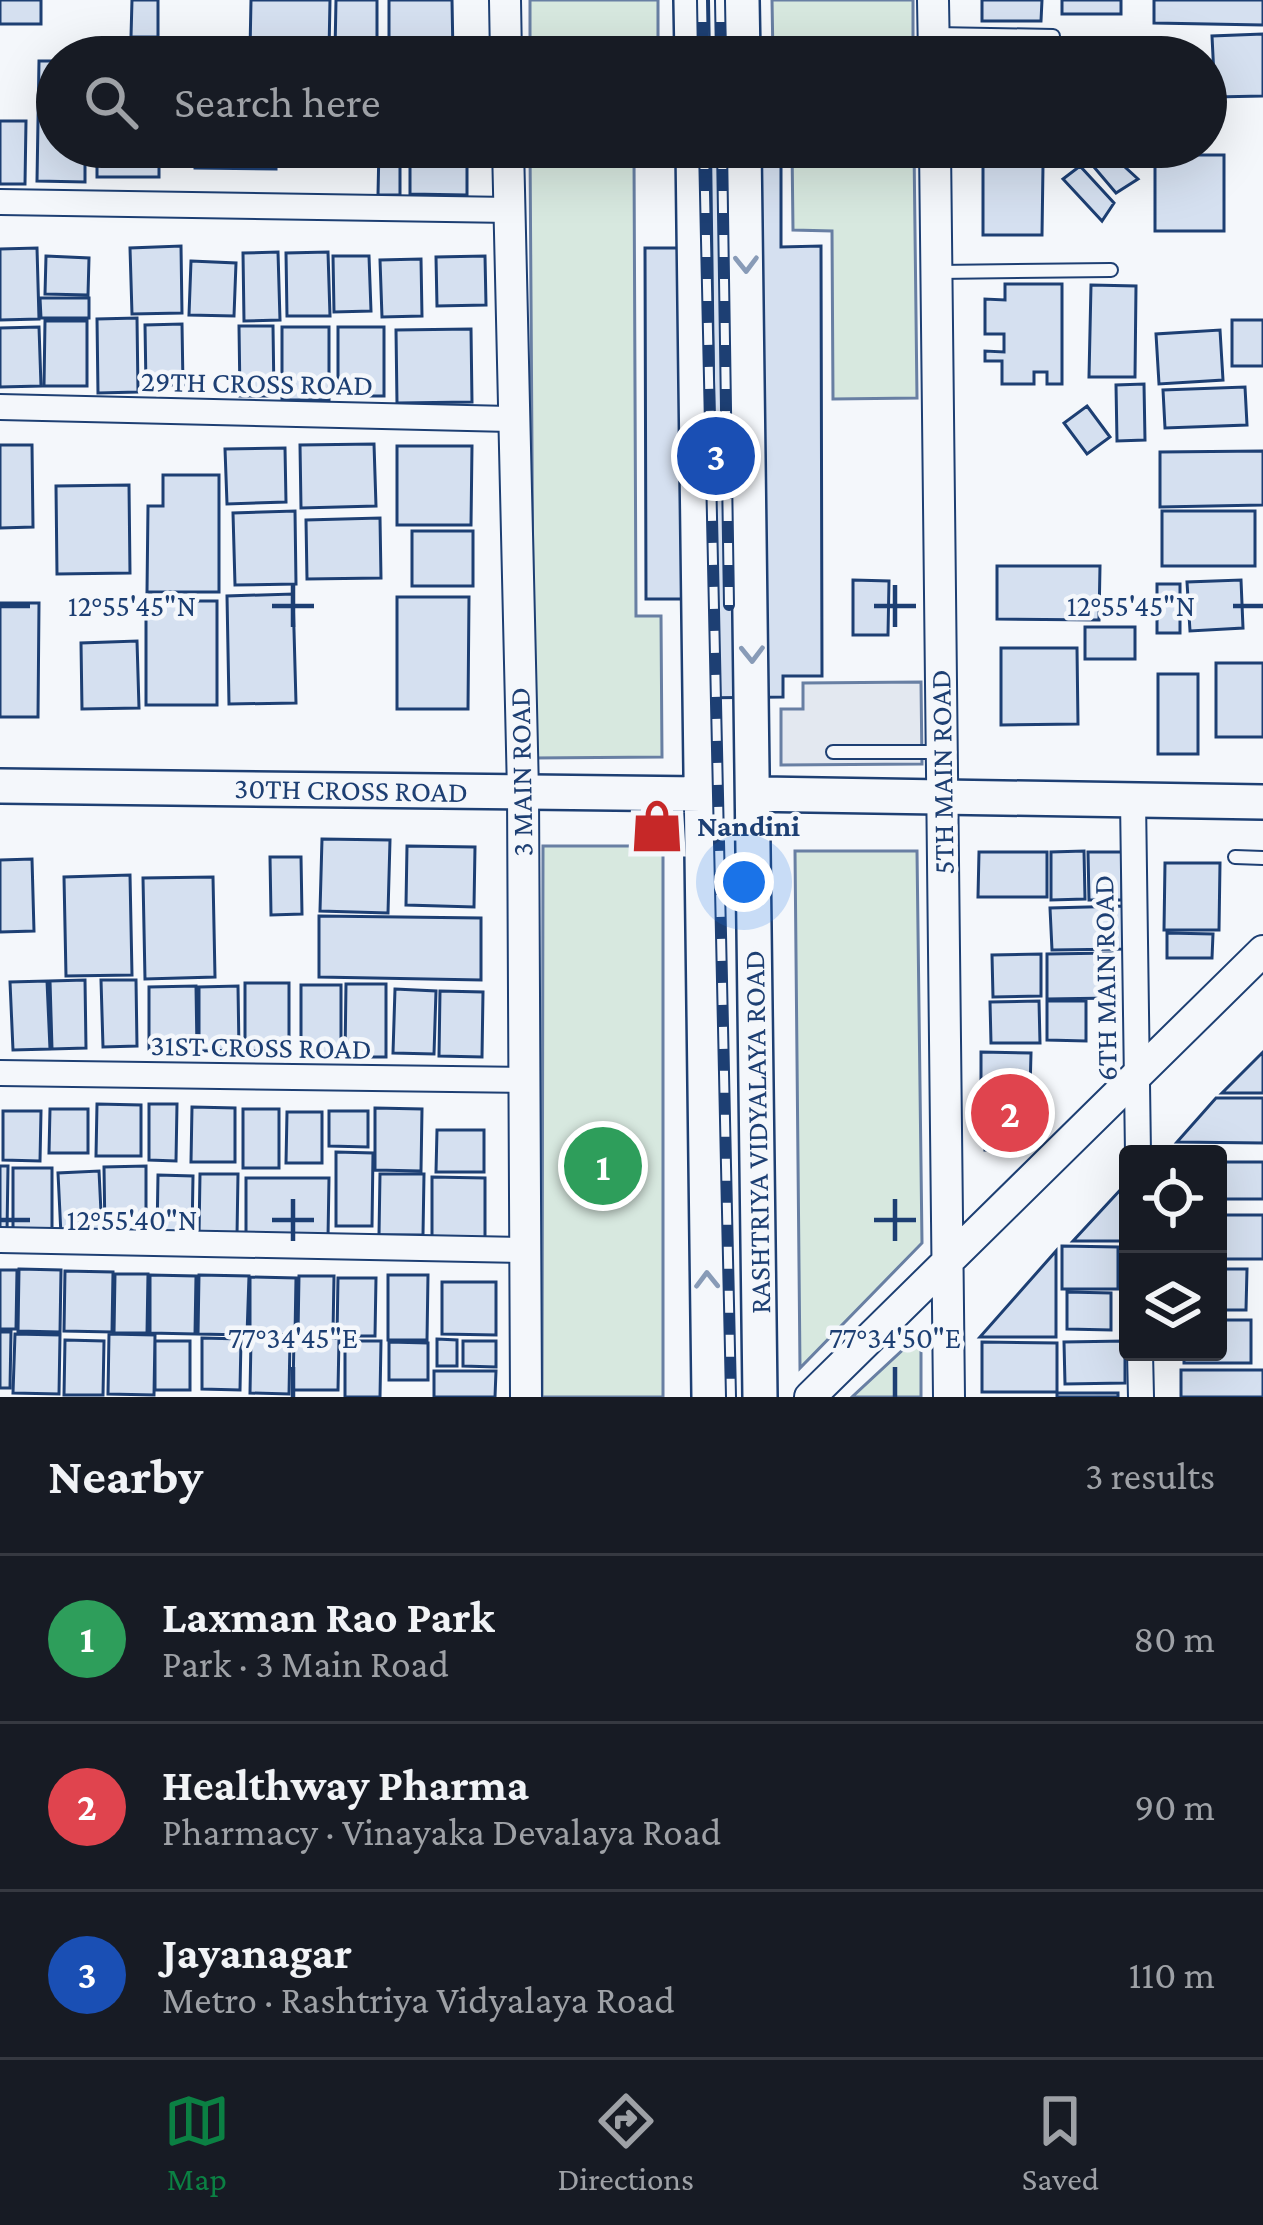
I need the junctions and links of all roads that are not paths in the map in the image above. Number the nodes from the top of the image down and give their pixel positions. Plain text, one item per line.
1 (505, 0) edge
2 (691, 0) edge
3 (742, 0) edge
4 (933, 0) edge
5 (506, 36) edge
6 (692, 36) edge
7 (743, 36) edge
8 (933, 36) edge
9 (509, 168) edge
10 (693, 168) edge
11 (744, 168) edge
12 (934, 168) edge
13 (0, 202) edge
14 (510, 210) junction
15 (1111, 270) dead end
16 (936, 272) junction
17 (0, 407) edge
18 (512, 419) junction
19 (833, 752) dead end
20 (942, 752) junction
21 (0, 786) edge
22 (524, 792) junction
23 (701, 794) junction
24 (754, 794) junction
25 (942, 797) junction
26 (1133, 800) junction
27 (1263, 802) edge
28 (1235, 857) dead end
29 (1263, 858) edge
30 (1263, 951) edge
31 (0, 1073) edge
32 (1137, 1075) junction
33 (521, 1080) junction
34 (1138, 1145) edge
35 (0, 1240) edge
36 (525, 1250) junction
37 (948, 1262) junction
38 (1140, 1361) edge
39 (526, 1397) edge
40 (709, 1397) edge
41 (760, 1397) edge
42 (810, 1397) edge
43 (949, 1397) edge
44 (1141, 1397) edge

1 - 5 street
2 - 6 main road
3 - 7 main road
4 - 8 street
9 - 14 street, 3 MAIN ROAD
10 - 23 main road, RASHTRIYA VIDYALAYA ROAD
11 -> 24 main road, RASHTRIYA VIDYALAYA ROAD
12 - 16 street, 5TH MAIN ROAD
13 - 14 street
14 - 18 street, 3 MAIN ROAD
15 - 16 lane
16 - 20 street, 5TH MAIN ROAD
17 - 18 street, 29TH CROSS ROAD
18 - 22 street, 3 MAIN ROAD
19 - 20 lane
20 - 25 street, 5TH MAIN ROAD
21 - 22 main road, 30TH CROSS ROAD
22 - 23 main road, 30TH CROSS ROAD
22 - 33 street, 3 MAIN ROAD
40 -> 23 main road, RASHTRIYA VIDYALAYA ROAD
24 - 25 main road
24 - 41 main road, RASHTRIYA VIDYALAYA ROAD
25 - 26 main road
25 - 37 street, 5TH MAIN ROAD
26 - 27 main road
26 - 32 street, 6TH MAIN ROAD
28 - 29 lane
30 - 32 street
31 - 33 street, 31ST CROSS ROAD
32 - 34 street, 6TH MAIN ROAD
32 - 37 street
33 - 36 street, 3 MAIN ROAD
35 - 36 street
36 - 39 street, 3 MAIN ROAD
37 - 42 street
37 - 43 street, 5TH MAIN ROAD
38 - 44 street

